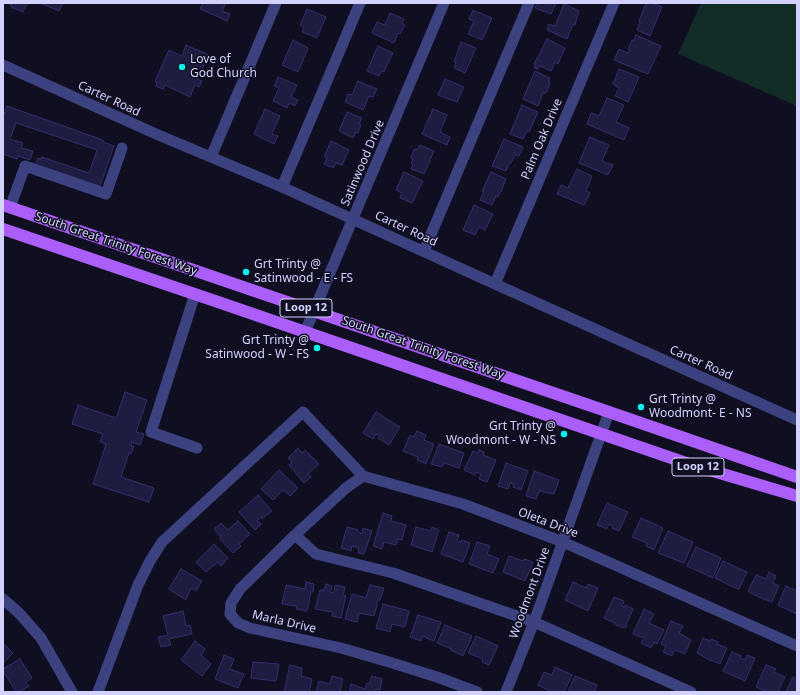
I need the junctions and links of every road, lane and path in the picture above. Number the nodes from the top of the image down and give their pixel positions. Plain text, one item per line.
1 (276, 3) edge
2 (360, 3) edge
3 (444, 3) edge
4 (529, 3) edge
5 (614, 3) edge
6 (3, 65) edge
7 (122, 148) dead end
8 (211, 157) junction
9 (282, 186) junction
10 (7, 207) edge
11 (353, 218) junction
12 (3, 229) edge
13 (424, 251) junction
14 (494, 284) junction
15 (195, 294) junction
16 (314, 311) junction
17 (305, 332) junction
18 (609, 412) junction
19 (797, 420) edge
20 (601, 433) junction
21 (197, 448) dead end
22 (363, 476) junction
23 (797, 477) edge
24 (797, 496) edge
25 (295, 535) junction
26 (563, 542) junction
27 (3, 599) edge
28 (534, 622) junction
29 (797, 646) edge
30 (72, 692) edge
31 (98, 692) edge
32 (477, 692) edge
33 (506, 692) edge
34 (691, 692) edge

1 - 8 street
2 - 9 street
3 - 11 street, Satinwood Drive
4 - 13 street
5 - 14 street, Palm Oak Drive
6 - 8 street, Carter Road
7 - 10 street
8 - 9 street, Carter Road
9 - 11 street, Carter Road
10 - 16 main road, South Great Trinity Forest Way / Loop 12
11 - 13 street, Carter Road
11 - 16 street, Satinwood Drive
12 - 15 main road, South Great Trinity Forest Way / Loop 12
13 - 14 street, Carter Road
14 - 19 street, Carter Road
15 - 17 main road, South Great Trinity Forest Way / Loop 12
15 - 21 street
16 - 17 street, Satinwood Drive
16 - 18 main road, South Great Trinity Forest Way / Loop 12
17 - 20 main road, South Great Trinity Forest Way / Loop 12
18 - 20 street, Woodmont Drive
18 - 23 main road, South Great Trinity Forest Way / Loop 12
20 - 24 main road, South Great Trinity Forest Way / Loop 12
20 - 26 street, Woodmont Drive
22 - 25 street, Marla Drive
22 - 26 street, Oleta Drive
22 - 31 street
25 - 28 street
25 - 32 street, Marla Drive
26 - 28 street, Woodmont Drive
26 - 29 street, Oleta Drive
27 - 30 street
28 - 33 street, Woodmont Drive
28 - 34 street

